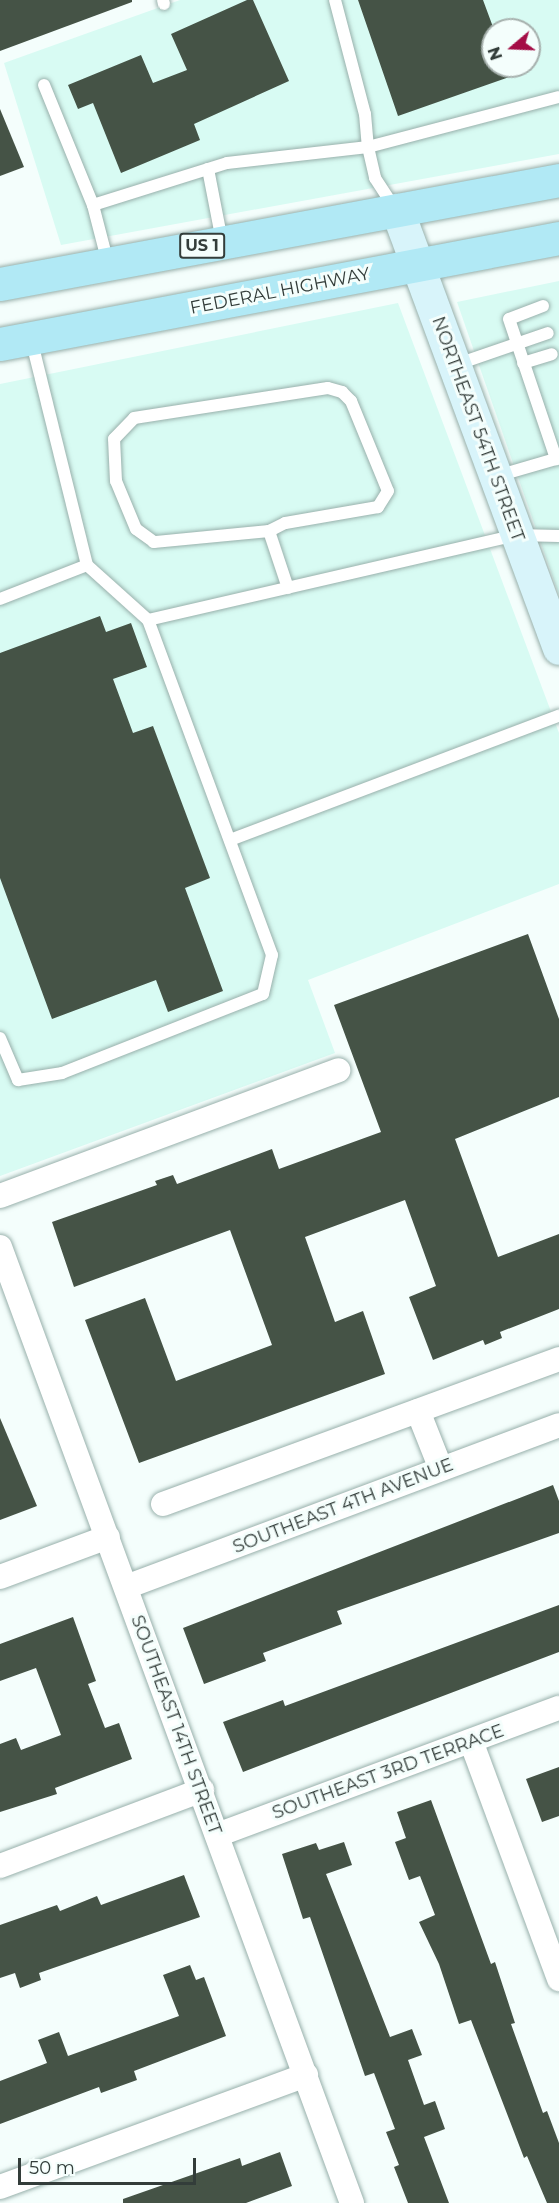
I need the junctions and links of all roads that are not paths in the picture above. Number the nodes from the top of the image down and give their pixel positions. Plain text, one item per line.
1 (335, 0) edge
2 (44, 85) dead end
3 (559, 97) edge
4 (368, 147) junction
5 (207, 169) junction
6 (559, 180) edge
7 (93, 205) junction
8 (397, 210) junction
9 (559, 238) edge
10 (223, 243) junction
11 (109, 264) junction
12 (417, 265) junction
13 (0, 284) edge
14 (543, 306) dead end
15 (548, 333) dead end
16 (15, 341) edge
17 (517, 344) junction
18 (552, 354) dead end
19 (523, 363) junction
20 (454, 366) junction
21 (557, 459) edge
22 (495, 476) junction
23 (269, 531) junction
24 (517, 535) junction
25 (559, 536) edge
26 (87, 565) junction
27 (288, 588) junction
28 (0, 599) edge
29 (148, 620) junction
30 (559, 648) edge
31 (559, 716) edge
32 (230, 840) junction
33 (0, 1038) edge
34 (338, 1070) dead end
35 (0, 1196) edge
36 (0, 1246) edge
37 (559, 1359) edge
38 (418, 1411) junction
39 (559, 1425) edge
40 (441, 1469) junction
41 (164, 1504) dead end
42 (108, 1537) junction
43 (0, 1577) edge
44 (126, 1587) junction
45 (559, 1708) edge
46 (471, 1741) junction
47 (201, 1790) junction
48 (217, 1835) junction
49 (0, 1866) edge
50 (559, 1979) edge
51 (306, 2075) junction
52 (0, 2187) edge
53 (352, 2203) edge

1 - 4 lane
2 - 7 lane
3 - 4 lane
4 - 5 lane
4 - 8 lane
5 - 7 lane
5 - 10 lane
6 - 8 main road, US 1
7 - 11 lane
8 - 10 main road, US 1
8 - 12 street, NORTHEAST 54TH STREET
9 - 12 main road, FEDERAL HIGHWAY
10 - 11 main road, US 1
11 - 13 main road, US 1
12 - 16 main road, FEDERAL HIGHWAY
12 - 20 street, NORTHEAST 54TH STREET
14 - 17 lane
15 - 17 lane
16 - 26 lane
17 - 19 lane
17 - 20 lane
18 - 19 lane
19 - 21 lane
20 - 22 street, NORTHEAST 54TH STREET
21 - 22 lane
22 - 24 street, NORTHEAST 54TH STREET
23 - 23 lane
23 - 27 lane
24 - 25 lane
24 - 27 lane
24 - 30 street, NORTHEAST 54TH STREET
26 - 28 lane
26 - 29 lane
27 - 29 lane
29 - 32 lane
31 - 32 lane
32 - 33 lane
34 - 35 street
36 - 42 street, SOUTHEAST 14TH STREET
37 - 38 street
38 - 40 street
38 - 41 street
39 - 40 street, SOUTHEAST 4TH AVENUE
40 - 44 street, SOUTHEAST 4TH AVENUE
42 - 43 street
42 - 44 street, SOUTHEAST 14TH STREET
44 - 47 street, SOUTHEAST 14TH STREET
45 - 46 street, SOUTHEAST 3RD TERRACE
46 - 48 street, SOUTHEAST 3RD TERRACE
46 - 50 street
47 - 48 street, SOUTHEAST 14TH STREET
47 - 49 street
48 - 51 street, SOUTHEAST 14TH STREET
51 - 52 street
51 - 53 street, SOUTHEAST 14TH STREET

